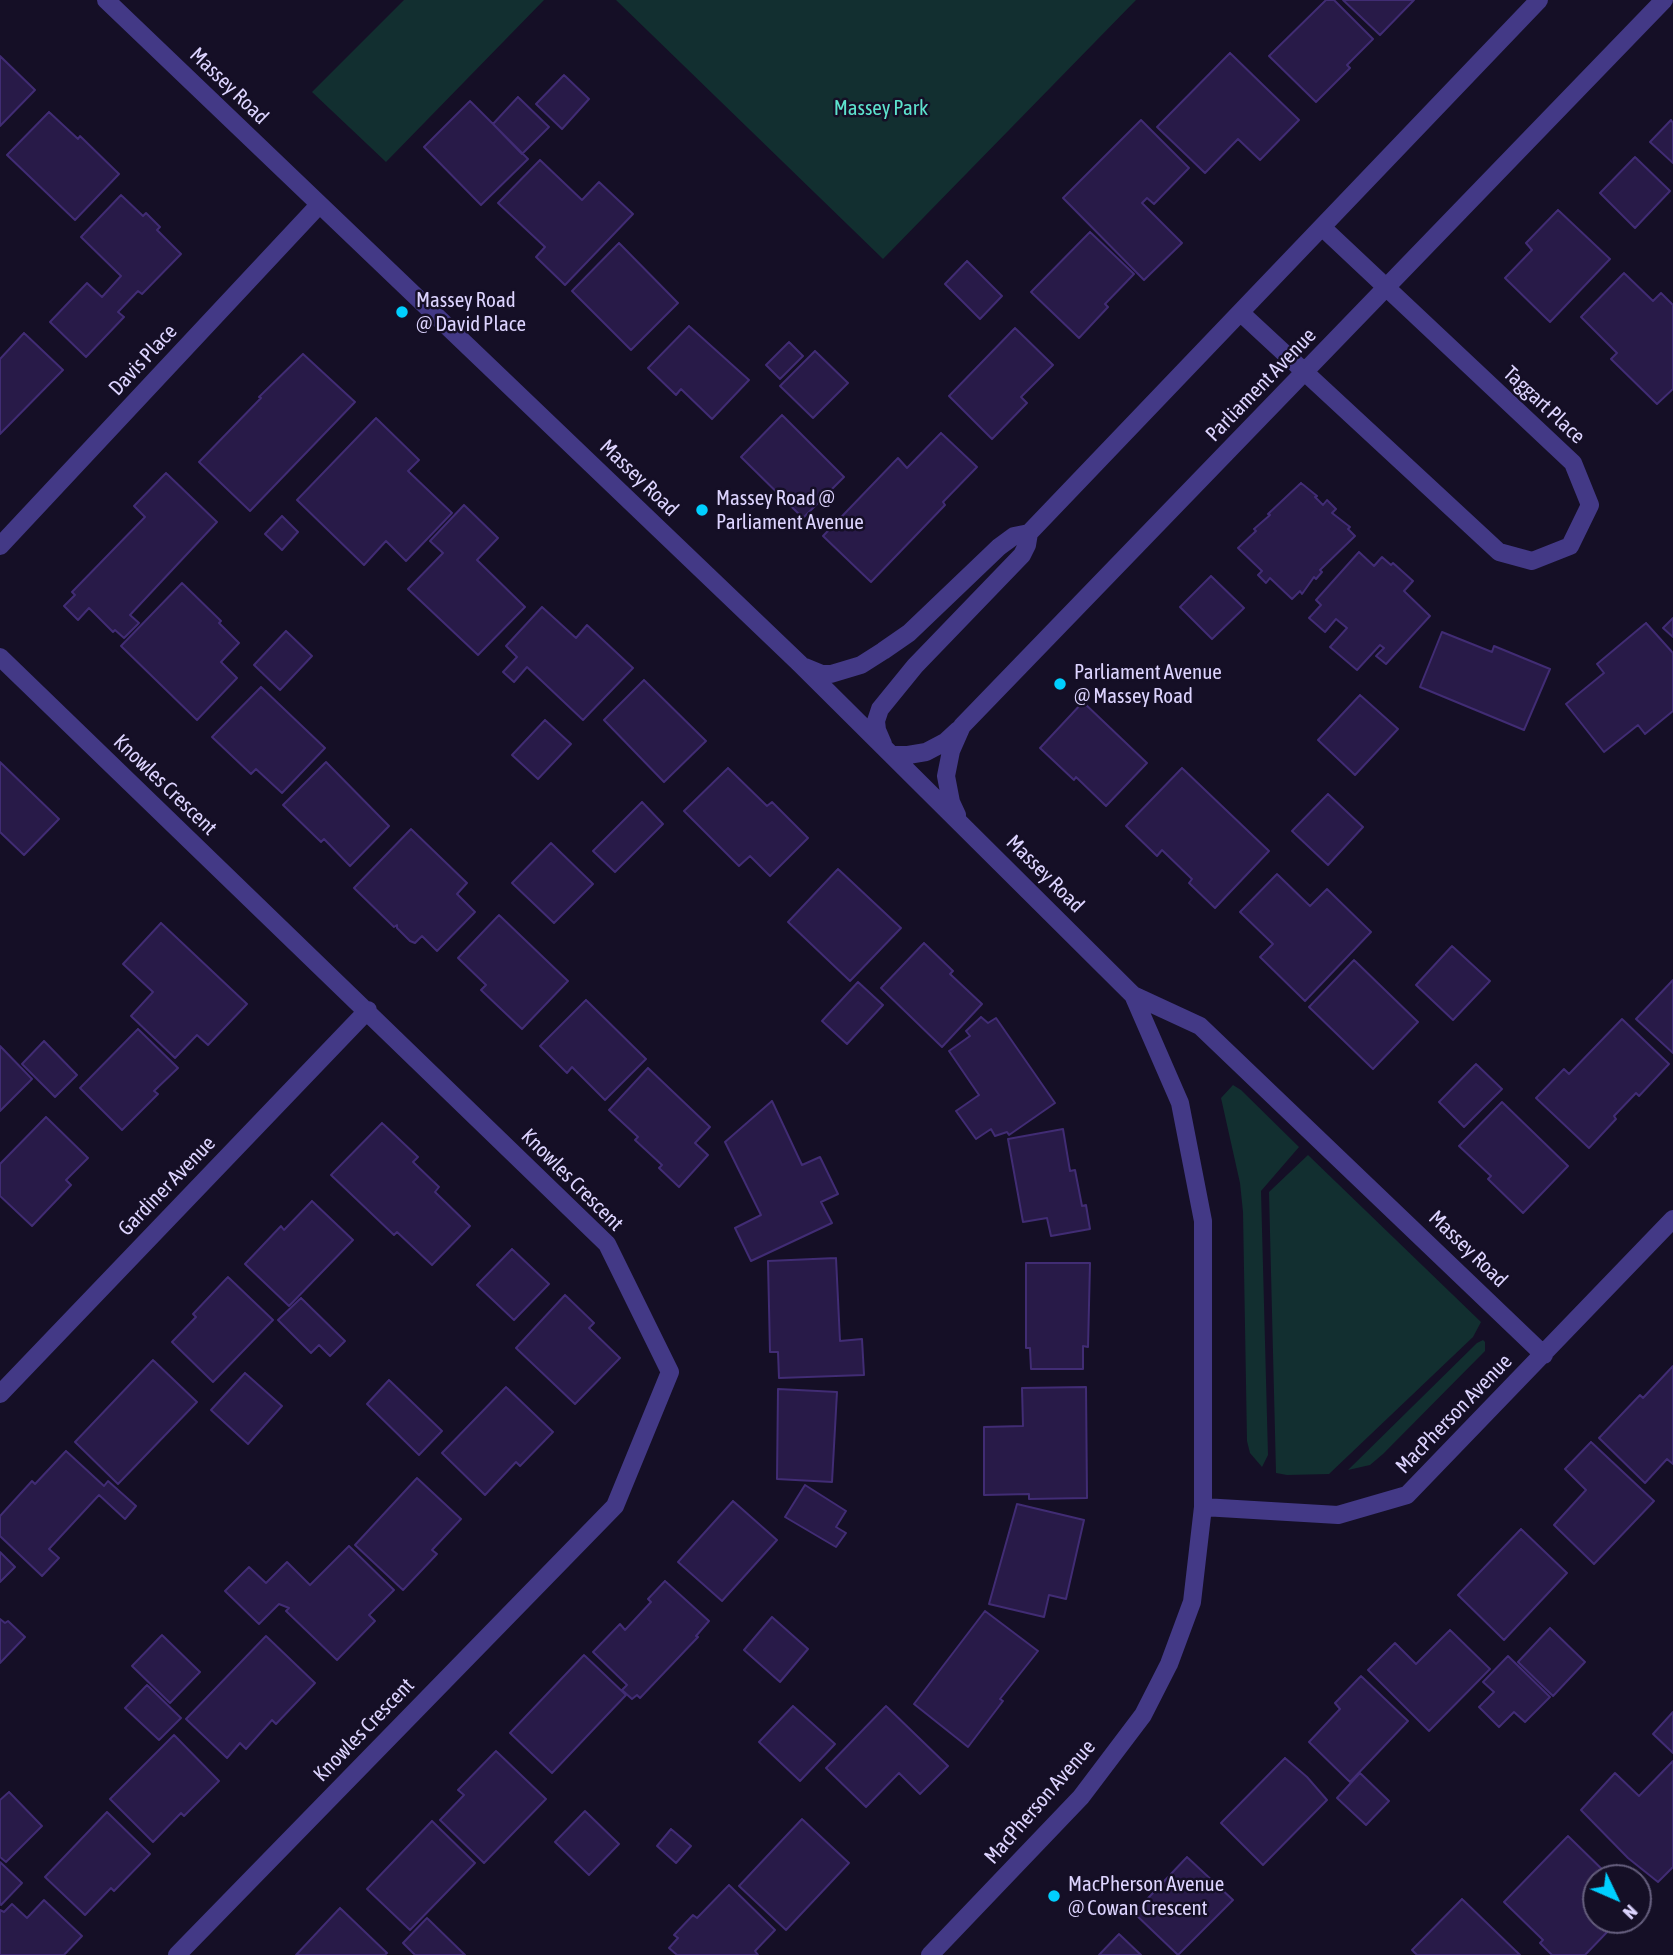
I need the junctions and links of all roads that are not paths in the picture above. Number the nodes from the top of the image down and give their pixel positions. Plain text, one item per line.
1 (106, 0) edge
2 (133, 0) edge
3 (1539, 0) edge
4 (1664, 0) edge
5 (120, 13) junction
6 (319, 205) junction
7 (1322, 227) junction
8 (1386, 288) junction
9 (1241, 313) junction
10 (1305, 371) junction
11 (1029, 533) junction
12 (0, 547) edge
13 (0, 657) edge
14 (799, 663) junction
15 (962, 726) junction
16 (888, 751) junction
17 (962, 824) junction
18 (1133, 995) junction
19 (368, 1010) junction
20 (1673, 1219) edge
21 (1544, 1355) junction
22 (0, 1394) edge
23 (1203, 1507) junction
24 (177, 1955) edge
25 (930, 1955) edge

1 - 5 street, Massey Road
2 - 5 street
3 - 7 street
4 - 8 street, Parliament Avenue
5 - 6 street, Massey Road
6 - 12 street, Davis Place
6 - 14 street, Massey Road
7 - 8 street, Taggart Place
7 - 9 street
8 - 10 street, Parliament Avenue
8 - 10 street, Taggart Place
9 - 10 street, Taggart Place
9 - 11 street
10 - 15 street, Parliament Avenue
11 - 14 street
11 - 16 street
13 - 19 street, Knowles Crescent
14 - 16 street, Massey Road
15 - 16 street
15 - 17 street, Parliament Avenue
16 - 17 street, Massey Road
17 - 18 street, Massey Road
18 - 21 street, Massey Road
18 - 23 street, Massey Road
19 - 22 street, Gardiner Avenue
19 - 24 street, Knowles Crescent
20 - 21 street, MacPherson Avenue
21 - 23 street, MacPherson Avenue
23 - 25 street, MacPherson Avenue

